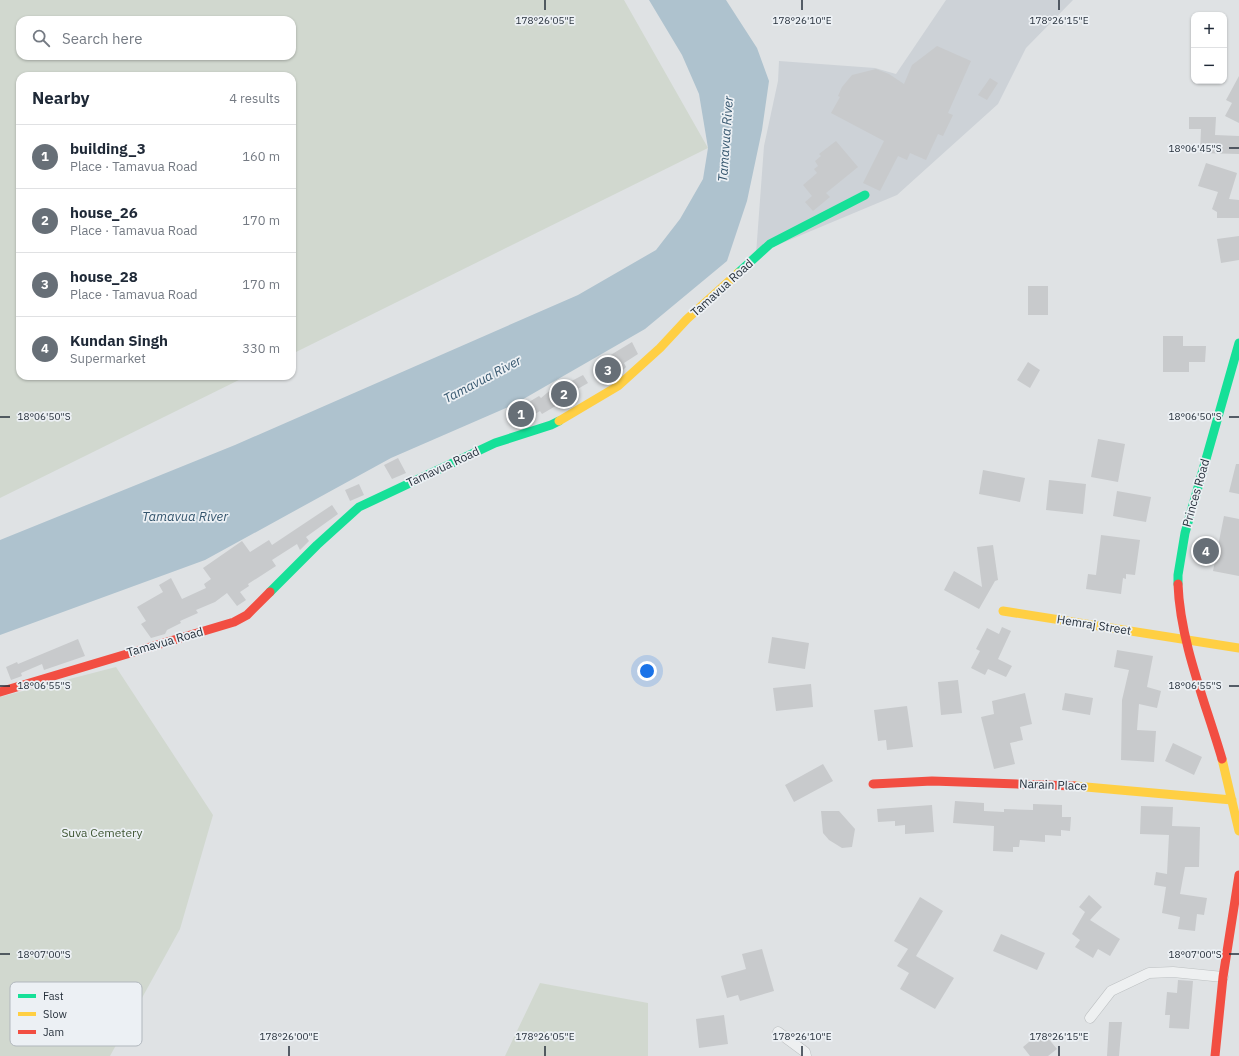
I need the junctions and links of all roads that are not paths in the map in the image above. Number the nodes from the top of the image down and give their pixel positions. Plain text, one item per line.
1 (865, 195) dead end
2 (1239, 343) edge
3 (1003, 611) dead end
4 (1186, 639) junction
5 (1239, 648) edge
6 (0, 692) edge
7 (873, 784) dead end
8 (1232, 800) junction
9 (1239, 831) edge
10 (1239, 875) edge
11 (1223, 977) junction
12 (1090, 1018) dead end
13 (778, 1032) dead end
14 (806, 1056) edge
15 (1215, 1056) edge

1 - 6 street, Tamavua Road
2 - 4 street, Princes Road
3 - 4 street, Hemraj Street
4 - 5 street, Hemraj Street
4 - 8 street, Princes Road
7 - 8 street, Narain Place
8 - 9 street, Princes Road
10 - 11 street
11 - 12 street
11 - 15 street
13 - 14 street

